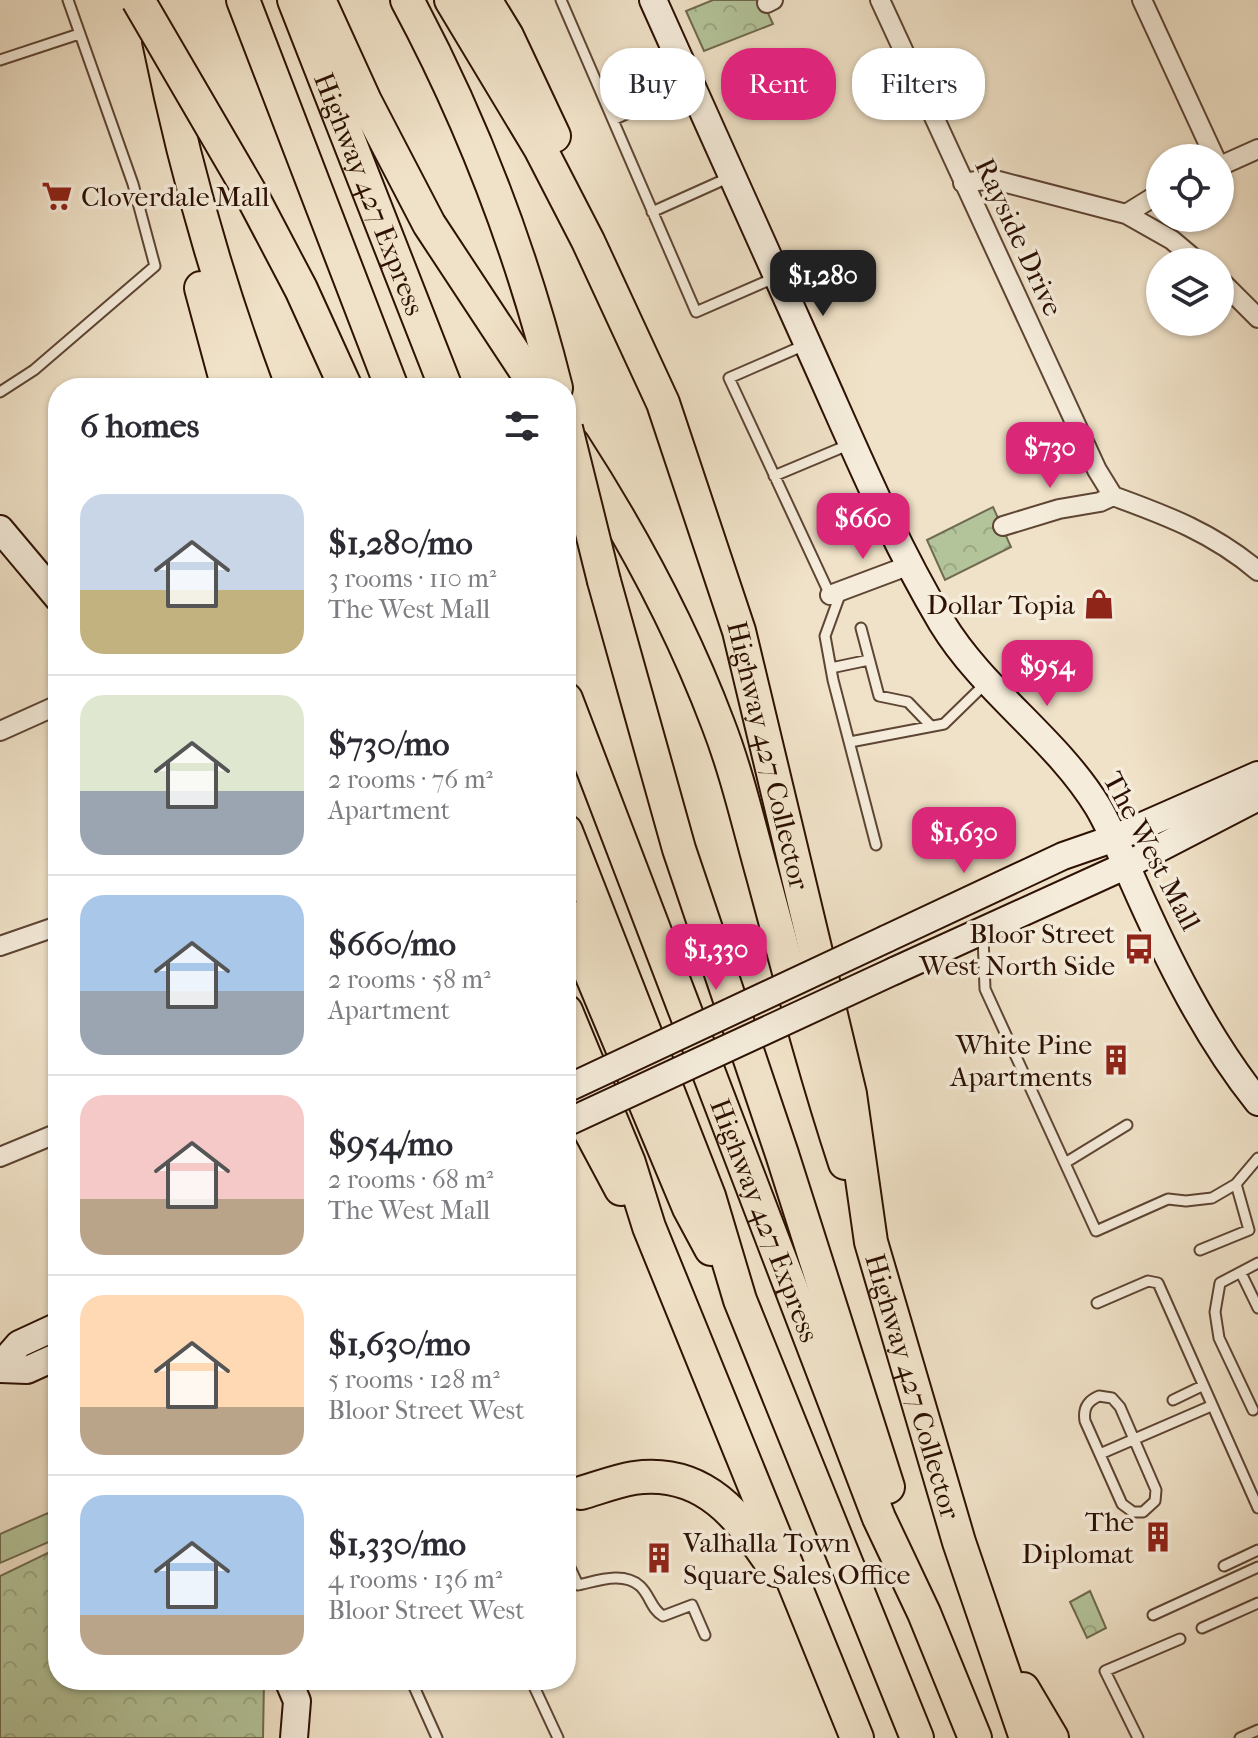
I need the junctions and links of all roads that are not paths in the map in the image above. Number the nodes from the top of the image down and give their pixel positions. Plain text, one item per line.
1 (68, 0) edge
2 (138, 0) edge
3 (150, 0) edge
4 (243, 0) edge
5 (294, 0) edge
6 (319, 0) edge
7 (407, 0) edge
8 (451, 0) edge
9 (485, 0) edge
10 (561, 0) edge
11 (653, 0) edge
12 (880, 0) edge
13 (1142, 0) edge
14 (79, 34) junction
15 (674, 48) edge
16 (0, 60) edge
17 (168, 85) junction
18 (600, 90) edge
19 (705, 116) edge
20 (613, 120) edge
21 (1209, 144) edge
22 (1258, 149) edge
23 (1234, 160) edge
24 (732, 176) junction
25 (963, 183) junction
26 (1146, 202) edge
27 (652, 212) junction
28 (1126, 214) junction
29 (588, 241) junction
30 (1181, 248) edge
31 (777, 277) junction
32 (1234, 294) edge
33 (1258, 318) edge
34 (808, 344) junction
35 (226, 378) edge
36 (253, 378) edge
37 (341, 378) edge
38 (388, 378) edge
39 (442, 378) edge
40 (530, 378) edge
41 (554, 378) edge
42 (0, 392) edge
43 (852, 444) junction
44 (576, 447) edge
45 (576, 470) edge
46 (774, 476) junction
47 (1113, 496) junction
48 (1003, 526) dead end
49 (0, 529) edge
50 (910, 565) junction
51 (1258, 571) edge
52 (48, 586) edge
53 (836, 594) junction
54 (861, 628) dead end
55 (869, 660) junction
56 (831, 668) junction
57 (988, 681) junction
58 (48, 709) edge
59 (576, 725) edge
60 (931, 726) junction
61 (0, 731) edge
62 (850, 742) junction
63 (1258, 775) edge
64 (1089, 793) junction
65 (1258, 797) edge
66 (1115, 838) junction
67 (876, 845) dead end
68 (1063, 856) junction
69 (576, 857) edge
70 (1127, 865) junction
71 (48, 929) edge
72 (983, 933) junction
73 (576, 938) edge
74 (0, 946) edge
75 (576, 1035) edge
76 (576, 1083) edge
77 (1258, 1102) edge
78 (576, 1107) edge
79 (576, 1118) edge
80 (1127, 1125) dead end
81 (48, 1137) edge
82 (0, 1157) edge
83 (1258, 1158) edge
84 (1065, 1163) junction
85 (1236, 1184) junction
86 (649, 1227) junction
87 (871, 1242) junction
88 (1200, 1250) dead end
89 (1258, 1263) edge
90 (1241, 1273) junction
91 (740, 1300) junction
92 (1097, 1303) dead end
93 (1258, 1308) edge
94 (48, 1331) edge
95 (48, 1361) edge
96 (0, 1368) edge
97 (1202, 1386) junction
98 (1173, 1400) dead end
99 (1211, 1406) junction
100 (1253, 1410) dead end
101 (1134, 1438) junction
102 (1100, 1454) junction
103 (576, 1495) edge
104 (1258, 1508) edge
105 (1258, 1550) edge
106 (1224, 1566) dead end
107 (1258, 1567) edge
108 (576, 1581) edge
109 (1258, 1603) edge
110 (924, 1613) junction
111 (1153, 1615) dead end
112 (1202, 1628) dead end
113 (705, 1635) dead end
114 (817, 1638) junction
115 (1180, 1639) dead end
116 (994, 1643) junction
117 (299, 1690) edge
118 (415, 1690) edge
119 (536, 1690) edge
120 (1258, 1730) edge
121 (294, 1738) edge
122 (437, 1738) edge
123 (558, 1738) edge
124 (857, 1738) edge
125 (917, 1738) edge
126 (975, 1738) edge
127 (1026, 1738) edge
128 (1052, 1738) edge
129 (1138, 1738) edge
130 (1240, 1738) edge

1 - 14 lane
2 - 37 highway, bridge
3 - 17 highway
4 - 38 highway, Highway 427 Express
5 - 39 highway, Highway 427 Express
6 - 40 highway
7 - 41 highway
8 - 29 highway, Highway 427 Collector
9 - 29 highway
10 - 18 lane
11 - 15 main road, The West Mall
12 - 25 street, Rayside Drive
13 - 21 street
14 - 16 lane
14 - 42 lane
17 - 35 highway
17 - 36 highway
19 - 24 main road, The West Mall
20 - 27 lane
22 - 23 street
24 - 27 lane
24 - 31 main road, The West Mall
25 - 28 street
25 - 47 street, Rayside Drive
26 - 28 street
27 - 31 lane
28 - 30 street
29 - 87 highway, Highway 427 Collector
31 - 34 main road, The West Mall
32 - 33 street
34 - 43 main road, The West Mall
34 - 46 lane
43 - 46 lane
43 - 50 main road, The West Mall
44 - 87 highway
45 - 110 highway, bridge
46 - 53 lane
47 - 48 street
47 - 51 street
49 - 52 main road
50 - 53 street
50 - 57 main road, The West Mall
53 - 56 lane
54 - 55 lane
55 - 56 lane
55 - 60 lane
56 - 62 lane
57 - 60 lane
57 - 64 main road, The West Mall
58 - 61 street
59 - 110 highway, Highway 427 Express
60 - 62 lane
62 - 67 lane
63 - 66 main road
64 - 66 main road, The West Mall
64 - 68 main road
65 - 70 main road
66 - 68 main road
66 - 70 main road, The West Mall
68 - 76 main road, bridge
69 - 91 highway, Highway 427 Express
70 - 72 main road
70 - 77 main road, The West Mall
71 - 74 street
72 - 79 main road, bridge
72 - 84 lane
73 - 91 highway
75 - 86 highway
78 - 86 highway
80 - 84 lane
81 - 82 street
83 - 85 lane
84 - 85 lane
85 - 88 lane
86 - 114 highway
87 - 116 highway, Highway 427 Collector
89 - 90 lane
90 - 93 lane
90 - 100 lane
91 - 125 highway, Highway 427 Express
92 - 97 lane
94 - 96 main road
95 - 96 main road
97 - 98 lane
97 - 99 lane
99 - 101 lane
99 - 104 lane
101 - 102 lane
101 - 102 lane
101 - 102 lane
103 - 114 highway
105 - 106 lane
107 - 111 lane
108 - 113 lane
109 - 112 lane
110 - 126 highway, Highway 427 Express
114 - 124 highway
115 - 129 lane
116 - 127 highway, Highway 427 Collector
116 - 128 highway
117 - 121 main road
118 - 122 lane
119 - 123 lane
120 - 130 lane

